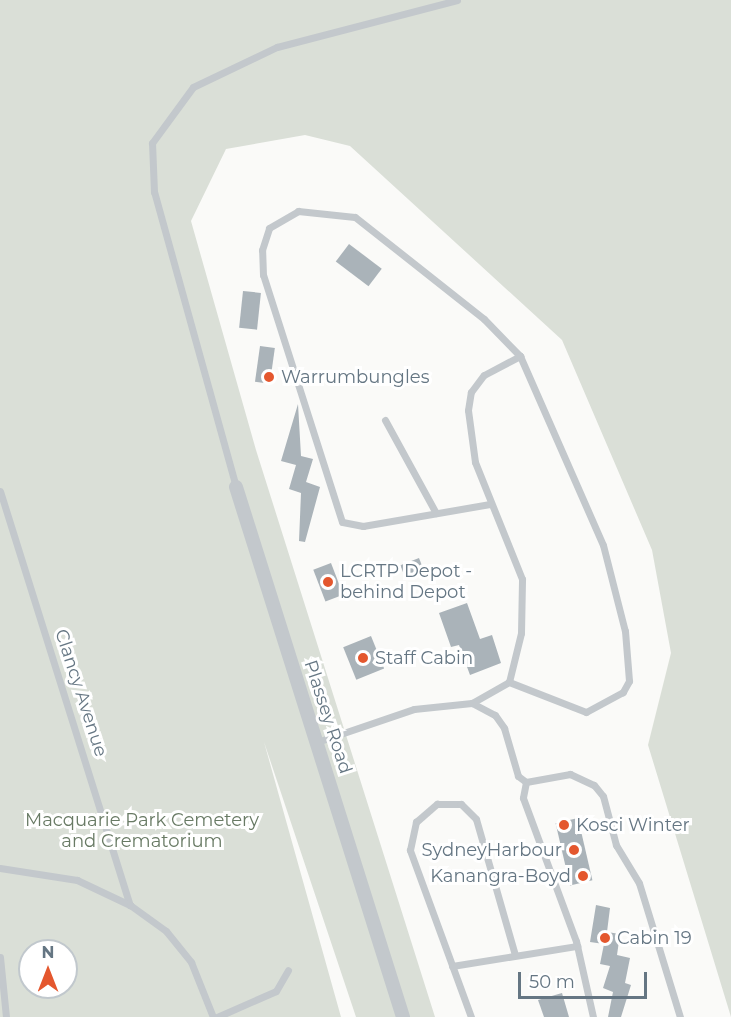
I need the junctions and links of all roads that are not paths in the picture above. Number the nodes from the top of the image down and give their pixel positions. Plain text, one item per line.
1 (457, 0) edge
2 (520, 356) junction
3 (385, 420) dead end
4 (236, 487) joint
5 (0, 491) edge
6 (490, 504) junction
7 (2, 507) edge
8 (436, 513) junction
9 (509, 682) junction
10 (472, 704) junction
11 (317, 741) junction
12 (526, 782) junction
13 (0, 868) edge
14 (130, 905) junction
15 (577, 946) junction
16 (515, 955) junction
17 (0, 957) edge
18 (452, 966) junction
19 (288, 970) dead end
20 (6, 1017) edge
21 (215, 1017) edge
22 (404, 1017) edge
23 (471, 1017) edge
24 (593, 1017) edge
25 (680, 1017) edge

1 - 4 lane, Plassey Road
2 - 6 lane
2 - 8 lane
2 - 9 lane
3 - 8 lane
4 - 11 street, Plassey Road
5 - 7 lane, Clancy Avenue
6 - 8 lane
6 - 9 lane
7 - 14 lane, Clancy Avenue
9 - 10 lane
10 - 11 lane
10 - 12 lane
11 - 22 street, Plassey Road
12 - 15 lane
12 - 25 lane
13 - 14 lane
14 - 21 lane
15 - 16 lane
15 - 24 lane
16 - 18 lane
16 - 18 lane
17 - 20 lane
18 - 23 lane
19 - 21 lane

